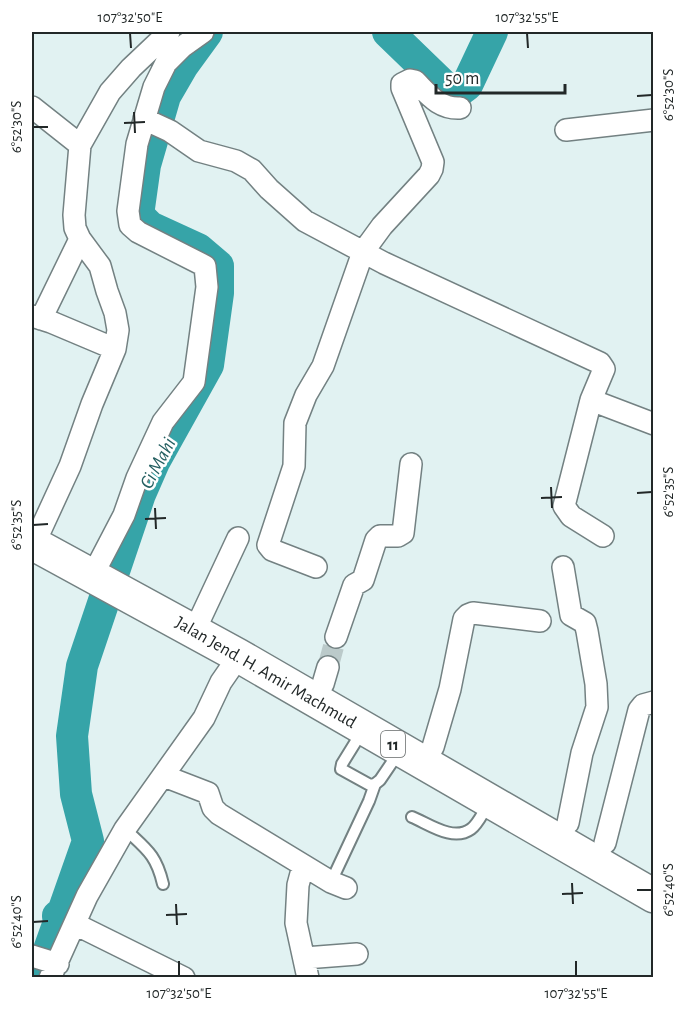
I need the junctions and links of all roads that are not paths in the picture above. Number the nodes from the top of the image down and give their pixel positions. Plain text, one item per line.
1 (203, 32) edge
2 (174, 37) edge
3 (32, 107) edge
4 (460, 108) dead end
5 (654, 120) edge
6 (155, 124) junction
7 (566, 130) dead end
8 (80, 145) junction
9 (80, 239) junction
10 (363, 252) junction
11 (36, 318) edge
12 (115, 349) junction
13 (591, 400) junction
14 (654, 424) edge
15 (411, 464) dead end
16 (35, 532) edge
17 (603, 536) dead end
18 (238, 538) dead end
19 (316, 567) dead end
20 (563, 567) dead end
21 (112, 575) junction
22 (201, 617) junction
23 (540, 621) dead end
24 (336, 637) tunnel mouth
25 (239, 656) junction
26 (654, 702) edge
27 (365, 728) junction
28 (417, 748) junction
29 (164, 776) junction
30 (375, 784) junction
31 (490, 801) junction
32 (412, 817) dead end
33 (568, 823) junction
34 (124, 829) junction
35 (605, 843) junction
36 (303, 866) junction
37 (654, 870) edge
38 (163, 884) dead end
39 (339, 885) joint
40 (654, 896) edge
41 (75, 924) junction
42 (357, 954) dead end
43 (46, 963) edge
44 (306, 968) edge
45 (184, 978) edge

1 - 2 street
2 - 6 street
2 - 8 street
3 - 8 street
4 - 10 street
5 - 7 street
6 - 10 street
6 - 21 street
8 - 9 street
9 - 11 street
9 - 12 street
10 - 13 street
10 - 19 street
11 - 12 street
12 - 16 street
13 - 14 street
13 - 17 street
15 - 24 street
16 - 21 highway, Jalan Jend. H. Amir Machmud / 11
18 - 22 street
20 - 33 street
21 - 22 highway, Jalan Jend. H. Amir Machmud / 11
21 - 25 highway, Jalan Jend. H. Amir Machmud / 11
22 - 28 highway, Jalan Jend. H. Amir Machmud / 11
23 - 28 street
25 - 27 highway, Jalan Jend. H. Amir Machmud / 11
25 - 29 street
26 - 35 street
27 - 28 highway, Jalan Jend. H. Amir Machmud / 11
27 - 30 lane
28 - 30 lane
28 - 31 highway, Jalan Jend. H. Amir Machmud / 11
28 - 33 highway, Jalan Jend. H. Amir Machmud / 11
29 - 34 street
29 - 36 street
30 - 39 lane
31 - 32 lane
31 - 40 highway, Jalan Jend. H. Amir Machmud / 11
33 - 35 highway, Jalan Jend. H. Amir Machmud / 11
34 - 38 lane
34 - 41 street
35 - 37 highway, Jalan Jend. H. Amir Machmud / 11
36 - 39 street
36 - 44 street
41 - 43 street
41 - 45 street
42 - 44 street

